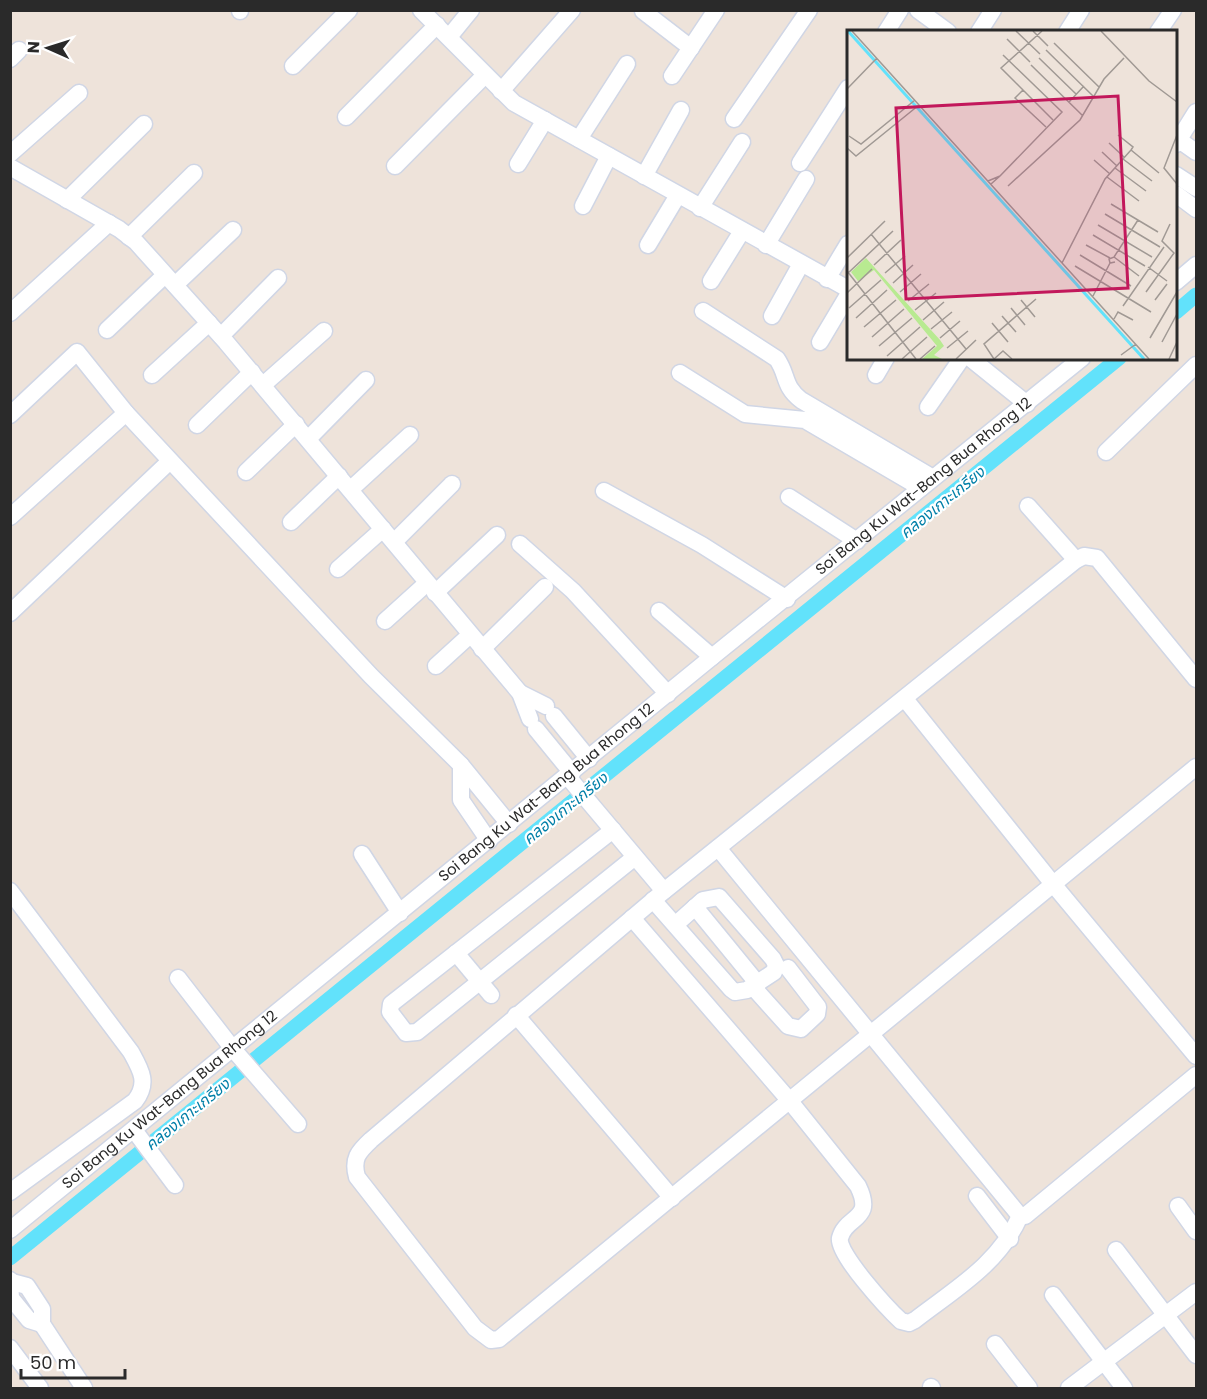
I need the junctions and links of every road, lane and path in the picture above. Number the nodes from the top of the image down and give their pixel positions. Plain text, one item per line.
1 (349, 10) edge
2 (421, 10) edge
3 (471, 10) edge
4 (572, 10) edge
5 (716, 10) edge
6 (809, 10) edge
7 (900, 10) edge
8 (918, 10) edge
9 (993, 10) edge
10 (1081, 10) edge
11 (1173, 10) edge
12 (643, 11) edge
13 (887, 30) edge
14 (945, 30) edge
15 (980, 30) edge
16 (1068, 30) edge
17 (1159, 30) edge
18 (443, 31) junction
19 (691, 48) junction
20 (627, 64) dead end
21 (293, 66) dead end
22 (485, 75) junction
23 (672, 76) dead end
24 (501, 91) junction
25 (847, 91) edge
26 (79, 93) dead end
27 (681, 111) dead end
28 (1197, 112) edge
29 (346, 117) dead end
30 (734, 119) dead end
31 (544, 120) junction
32 (144, 124) dead end
33 (579, 139) junction
34 (742, 142) dead end
35 (1177, 142) edge
36 (1197, 152) edge
37 (10, 154) edge
38 (609, 156) junction
39 (800, 163) dead end
40 (518, 164) dead end
41 (395, 166) dead end
42 (10, 167) edge
43 (194, 173) dead end
44 (644, 176) junction
45 (1177, 176) edge
46 (806, 179) dead end
47 (1197, 188) edge
48 (678, 195) junction
49 (1177, 195) edge
50 (67, 200) junction
51 (583, 206) dead end
52 (700, 208) junction
53 (1197, 209) edge
54 (109, 224) junction
55 (233, 230) dead end
56 (742, 231) junction
57 (129, 237) junction
58 (648, 244) dead end
59 (766, 245) junction
60 (847, 247) edge
61 (801, 264) junction
62 (1197, 265) edge
63 (278, 278) dead end
64 (827, 279) junction
65 (170, 280) junction
66 (711, 281) dead end
67 (1177, 281) edge
68 (847, 288) edge
69 (847, 298) edge
70 (13, 306) edge
71 (703, 311) dead end
72 (772, 316) dead end
73 (209, 323) junction
74 (107, 330) dead end
75 (324, 331) dead end
76 (221, 336) junction
77 (820, 342) dead end
78 (885, 360) edge
79 (961, 360) edge
80 (972, 360) edge
81 (1080, 360) edge
82 (1197, 365) edge
83 (680, 373) dead end
84 (152, 375) dead end
85 (876, 375) dead end
86 (257, 378) junction
87 (366, 380) dead end
88 (1027, 404) junction
89 (928, 407) dead end
90 (126, 413) junction
91 (10, 415) edge
92 (197, 424) dead end
93 (296, 424) junction
94 (410, 435) dead end
95 (308, 439) junction
96 (1106, 452) dead end
97 (170, 461) junction
98 (246, 472) dead end
99 (339, 476) junction
100 (927, 483) junction
101 (452, 484) dead end
102 (351, 489) junction
103 (604, 491) dead end
104 (789, 497) dead end
105 (1028, 506) dead end
106 (10, 517) edge
107 (291, 522) dead end
108 (388, 535) junction
109 (497, 535) dead end
110 (857, 541) junction
111 (520, 544) dead end
112 (1076, 560) junction
113 (338, 569) dead end
114 (431, 588) junction
115 (545, 588) dead end
116 (787, 599) junction
117 (658, 611) dead end
118 (10, 613) edge
119 (385, 621) dead end
120 (470, 635) junction
121 (482, 649) junction
122 (712, 657) junction
123 (436, 666) dead end
124 (1197, 679) edge
125 (520, 693) junction
126 (668, 694) junction
127 (905, 699) junction
128 (589, 759) junction
129 (461, 765) junction
130 (1197, 767) edge
131 (570, 775) junction
132 (509, 824) junction
133 (613, 830) junction
134 (489, 841) junction
135 (718, 848) junction
136 (362, 854) dead end
137 (635, 857) junction
138 (1053, 884) junction
139 (10, 891) edge
140 (658, 895) junction
141 (694, 907) junction
142 (400, 914) junction
143 (632, 918) junction
144 (675, 925) junction
145 (456, 953) junction
146 (788, 968) dead end
147 (178, 978) dead end
148 (479, 981) junction
149 (756, 986) junction
150 (491, 995) dead end
151 (516, 1015) junction
152 (870, 1033) junction
153 (238, 1055) junction
154 (1197, 1056) edge
155 (1197, 1075) edge
156 (789, 1100) junction
157 (298, 1124) dead end
158 (134, 1130) junction
159 (175, 1185) dead end
160 (10, 1192) edge
161 (977, 1196) dead end
162 (672, 1198) junction
163 (1178, 1206) dead end
164 (1020, 1216) junction
165 (10, 1230) edge
166 (1197, 1231) edge
167 (1010, 1239) junction
168 (1116, 1250) dead end
169 (11, 1281) edge
170 (1197, 1292) edge
171 (1053, 1295) dead end
172 (1166, 1316) junction
173 (995, 1344) dead end
174 (10, 1348) edge
175 (1197, 1355) edge
176 (1104, 1362) junction
177 (40, 1389) edge
178 (84, 1389) edge
179 (1029, 1389) edge
180 (1069, 1389) edge
181 (1124, 1389) edge

1 - 21 street
2 - 18 street
3 - 18 street
4 - 24 street
5 - 19 street
6 - 30 street
7 - 13 street
8 - 14 street
9 - 15 street
10 - 16 street
11 - 17 street
12 - 19 street
18 - 22 street
18 - 29 street
19 - 23 street
20 - 33 street
22 - 24 street
22 - 41 street
24 - 31 street
25 - 39 street
26 - 37 street
27 - 44 street
28 - 35 street
31 - 33 street
31 - 40 street
32 - 50 street
33 - 38 street
34 - 52 street
35 - 36 street
38 - 44 street
38 - 51 street
42 - 50 street
43 - 57 street
44 - 48 street
45 - 47 street
46 - 59 street
48 - 52 street
48 - 58 street
49 - 53 street
50 - 54 street
52 - 56 street
54 - 57 street
54 - 70 street
55 - 65 street
56 - 59 street
56 - 66 street
57 - 65 street
59 - 61 street
60 - 64 street
61 - 64 street
61 - 72 street
62 - 67 street
63 - 76 street
64 - 68 street
65 - 73 street
65 - 74 street
69 - 77 street
71 - 100 street
73 - 76 street
73 - 84 street
75 - 86 street
76 - 86 street
78 - 85 street
79 - 89 street
80 - 88 street
81 - 88 street, Soi Bang Ku Wat-Bang Bua Rhong 12
82 - 96 street
83 - 100 street
86 - 92 street
86 - 93 street
87 - 95 street
88 - 100 street, Soi Bang Ku Wat-Bang Bua Rhong 12
90 - 91 street
90 - 97 street
90 - 106 street
93 - 95 street
93 - 98 street
94 - 102 street
95 - 99 street
97 - 118 street
97 - 129 street
99 - 102 street
99 - 107 street
100 - 110 street, Soi Bang Ku Wat-Bang Bua Rhong 12
101 - 108 street
102 - 108 street
103 - 116 street
104 - 110 street
105 - 112 street
108 - 113 street
108 - 114 street
109 - 114 street
110 - 116 street, Soi Bang Ku Wat-Bang Bua Rhong 12
111 - 126 street
112 - 124 street
112 - 127 street
114 - 119 street
114 - 120 street
115 - 121 street
116 - 122 street, Soi Bang Ku Wat-Bang Bua Rhong 12
117 - 122 street
120 - 121 street
120 - 123 street
121 - 125 street
122 - 126 street, Soi Bang Ku Wat-Bang Bua Rhong 12
125 - 128 street
125 - 131 street
126 - 128 street, Soi Bang Ku Wat-Bang Bua Rhong 12
127 - 135 street
127 - 138 street
128 - 131 street, Soi Bang Ku Wat-Bang Bua Rhong 12
129 - 132 street
129 - 134 street
130 - 138 street
131 - 132 street, Soi Bang Ku Wat-Bang Bua Rhong 12
131 - 133 street
132 - 134 street, Soi Bang Ku Wat-Bang Bua Rhong 12
133 - 137 street
133 - 145 street
134 - 142 street, Soi Bang Ku Wat-Bang Bua Rhong 12
135 - 140 street
135 - 152 street
136 - 142 street
137 - 140 street
137 - 148 street
138 - 152 street
138 - 154 street
139 - 160 street
140 - 143 street
140 - 144 street
141 - 144 street
141 - 149 street
141 - 149 street
142 - 153 street, Soi Bang Ku Wat-Bang Bua Rhong 12
143 - 151 street
143 - 156 street
144 - 149 street
145 - 148 street
145 - 148 street
146 - 149 street
147 - 153 street
148 - 150 street
151 - 162 street
151 - 162 street
152 - 156 street
152 - 164 street
153 - 157 street
153 - 158 street, Soi Bang Ku Wat-Bang Bua Rhong 12
155 - 164 street
156 - 162 street
156 - 167 street
158 - 159 street
158 - 165 street, Soi Bang Ku Wat-Bang Bua Rhong 12
161 - 167 street
163 - 166 street
164 - 167 street
168 - 172 street
169 - 178 street
170 - 172 street
171 - 176 street
172 - 175 street
172 - 176 street
173 - 179 street
174 - 177 street
176 - 180 street
176 - 181 street

